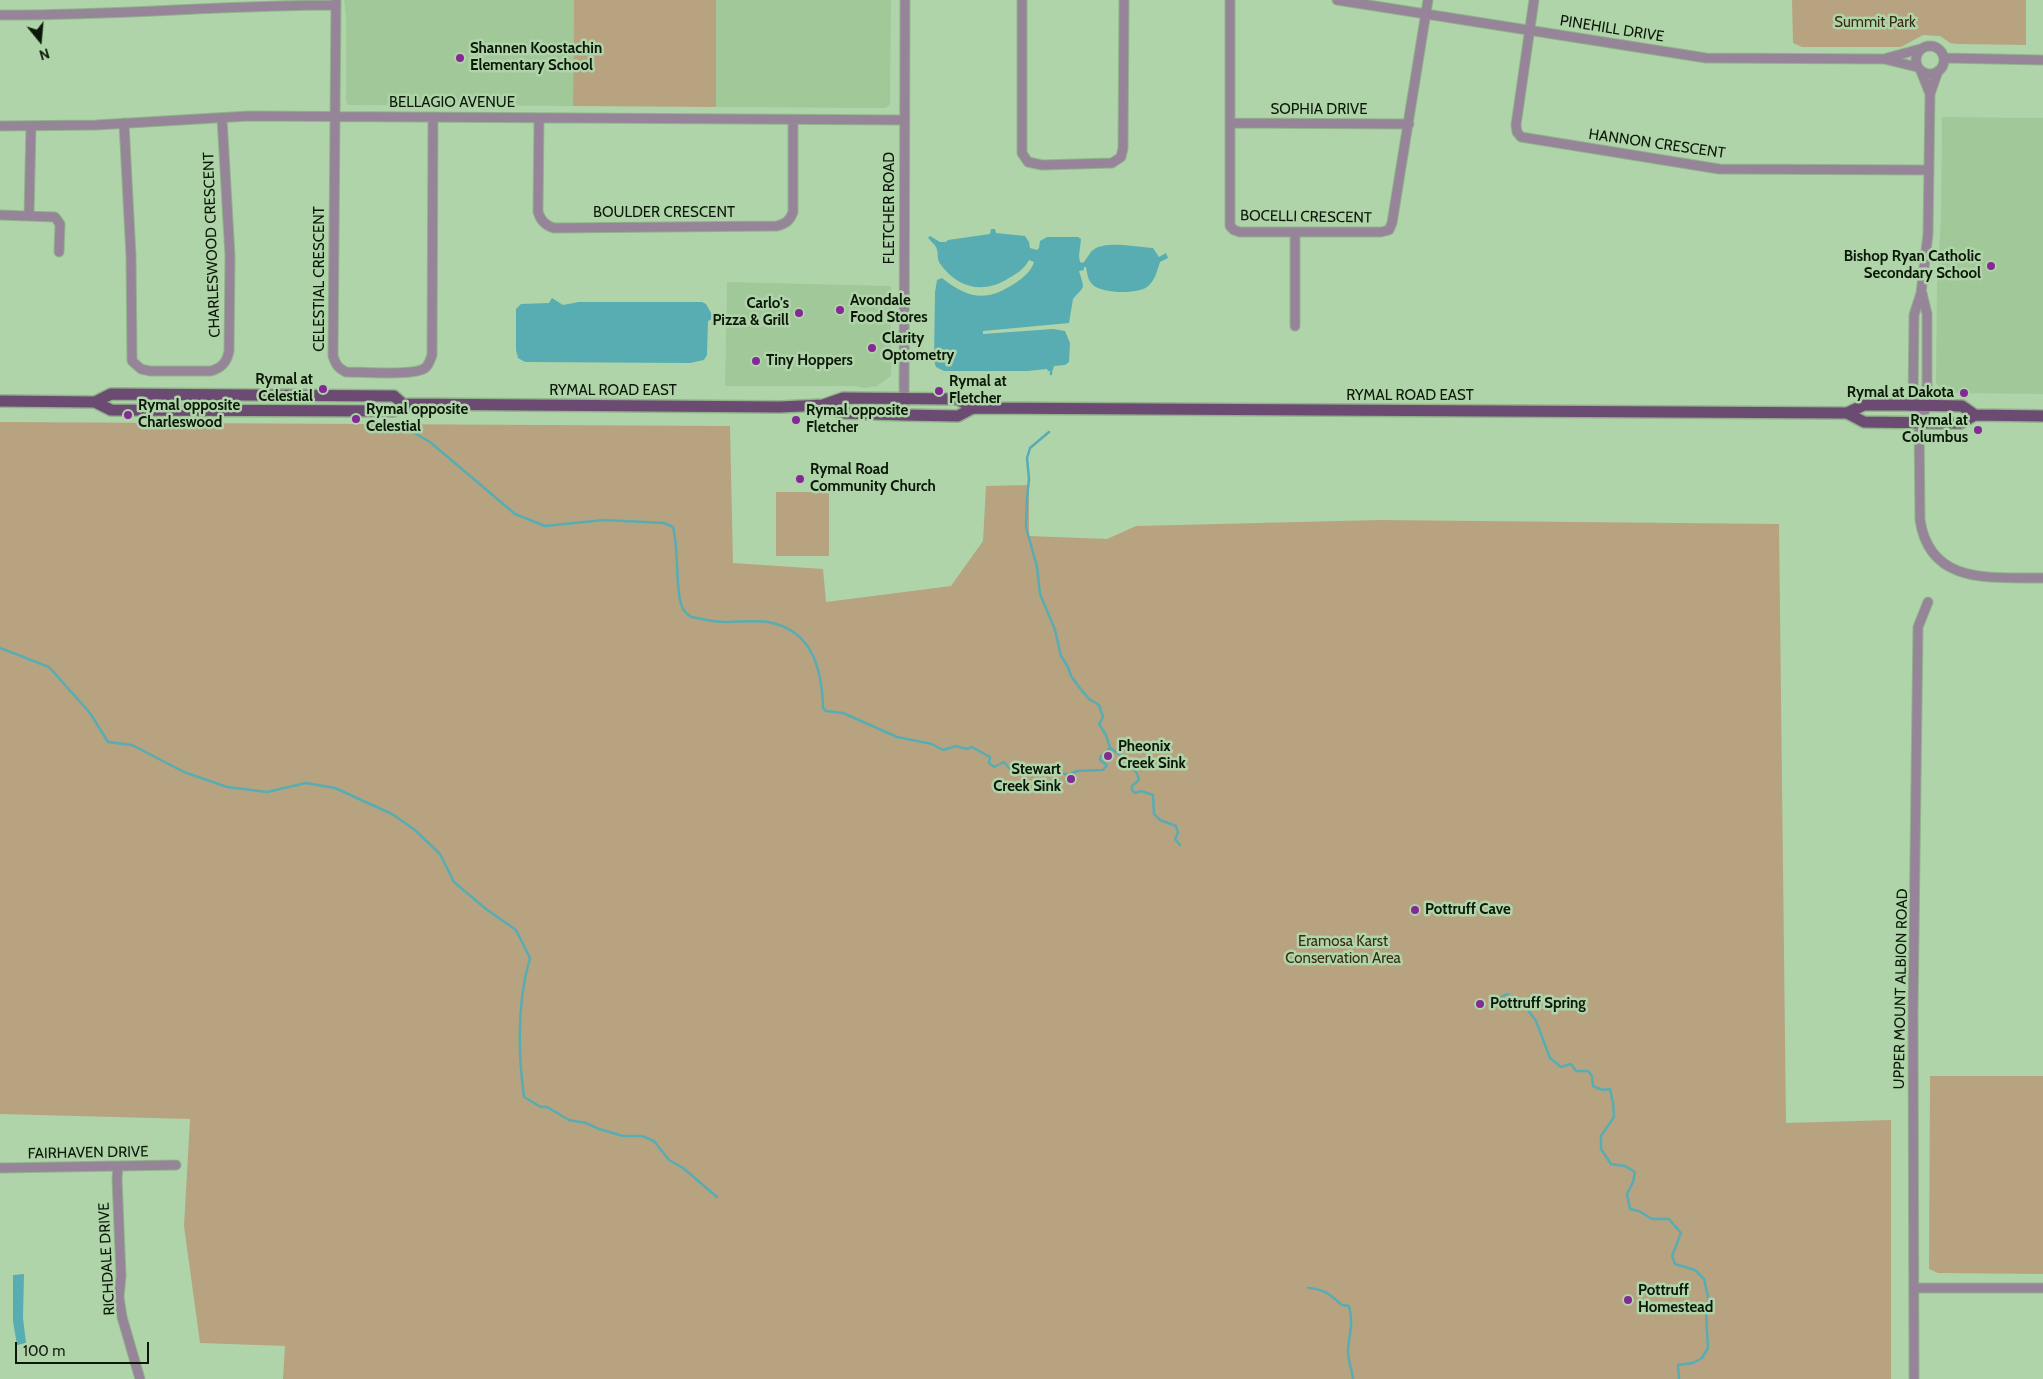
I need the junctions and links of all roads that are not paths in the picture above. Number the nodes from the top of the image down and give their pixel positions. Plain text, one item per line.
1 (905, 0) edge
2 (1022, 0) edge
3 (1124, 0) edge
4 (1230, 0) edge
5 (1337, 0) edge
6 (1428, 0) edge
7 (1534, 0) edge
8 (336, 2) edge
9 (1426, 14) junction
10 (0, 15) edge
11 (1529, 30) junction
12 (1920, 49) junction
13 (1944, 58) junction
14 (1884, 59) junction
15 (2043, 60) edge
16 (1919, 69) junction
17 (1938, 71) junction
18 (1930, 94) junction
19 (335, 116) junction
20 (432, 117) junction
21 (222, 118) junction
22 (538, 118) junction
23 (793, 120) junction
24 (904, 120) junction
25 (124, 123) junction
26 (1230, 123) junction
27 (1409, 124) junction
28 (0, 126) edge
29 (30, 126) junction
30 (1929, 170) junction
31 (0, 215) edge
32 (29, 215) junction
33 (1295, 232) junction
34 (59, 252) dead end
35 (1922, 293) junction
36 (1295, 326) dead end
37 (903, 398) junction
38 (0, 402) edge
39 (823, 405) junction
40 (1913, 405) junction
41 (1927, 406) junction
42 (973, 408) junction
43 (1847, 413) junction
44 (904, 415) junction
45 (1975, 415) junction
46 (2043, 416) edge
47 (1919, 422) junction
48 (2043, 578) edge
49 (1928, 602) dead end
50 (176, 1165) dead end
51 (118, 1166) junction
52 (0, 1168) edge
53 (1914, 1288) junction
54 (2043, 1288) edge
55 (140, 1379) edge
56 (1914, 1379) edge

1 - 24 street, FLETCHER ROAD
2 - 3 street
4 - 26 street, BOCELLI CRESCENT
5 - 9 street, PINEHILL DRIVE
6 - 9 street, BOCELLI CRESCENT
7 - 11 street
8 - 10 street
8 - 19 street
9 - 11 street, PINEHILL DRIVE
9 - 27 street, BOCELLI CRESCENT
11 - 14 street, PINEHILL DRIVE
11 - 30 street, HANNON CRESCENT
12 - 13 street
12 - 14 street, PINEHILL DRIVE
12 - 16 street
13 - 15 street
13 - 17 street
14 - 16 street, PINEHILL DRIVE
16 - 17 street
16 - 18 street
17 - 18 street
18 - 30 street
19 - 20 street, BELLAGIO AVENUE
19 - 20 street, CELESTIAL CRESCENT
19 - 21 street, BELLAGIO AVENUE
20 - 22 street, BELLAGIO AVENUE
21 - 25 street, BELLAGIO AVENUE
21 - 25 street, CHARLESWOOD CRESCENT
22 - 23 street, BELLAGIO AVENUE
22 - 23 street, BOULDER CRESCENT
23 - 24 street, BELLAGIO AVENUE
24 - 37 street, FLETCHER ROAD
25 - 29 street, BELLAGIO AVENUE
26 - 27 street, SOPHIA DRIVE
26 - 33 street, BOCELLI CRESCENT
27 - 33 street, BOCELLI CRESCENT
28 - 29 street, BELLAGIO AVENUE
29 - 32 street
30 - 35 street
31 - 32 street
32 - 34 street
33 - 36 street
35 - 40 street
35 - 41 street
37 - 39 main road, RYMAL ROAD EAST
37 - 42 main road, RYMAL ROAD EAST
37 - 44 street, FLETCHER ROAD
38 - 39 main road, RYMAL ROAD EAST
39 - 44 main road, RYMAL ROAD EAST
40 - 41 main road, RYMAL ROAD EAST
40 - 43 main road, RYMAL ROAD EAST
40 - 47 street
41 - 45 main road, RYMAL ROAD EAST
41 - 47 street
42 - 43 main road, RYMAL ROAD EAST
42 - 44 main road, RYMAL ROAD EAST
43 - 47 main road, RYMAL ROAD EAST
45 - 46 main road, RYMAL ROAD EAST
45 - 47 main road, RYMAL ROAD EAST
47 - 48 street
49 - 53 street, UPPER MOUNT ALBION ROAD
50 - 51 street, FAIRHAVEN DRIVE
51 - 52 street, FAIRHAVEN DRIVE
51 - 55 street, RICHDALE DRIVE
53 - 54 street
53 - 56 street, UPPER MOUNT ALBION ROAD

